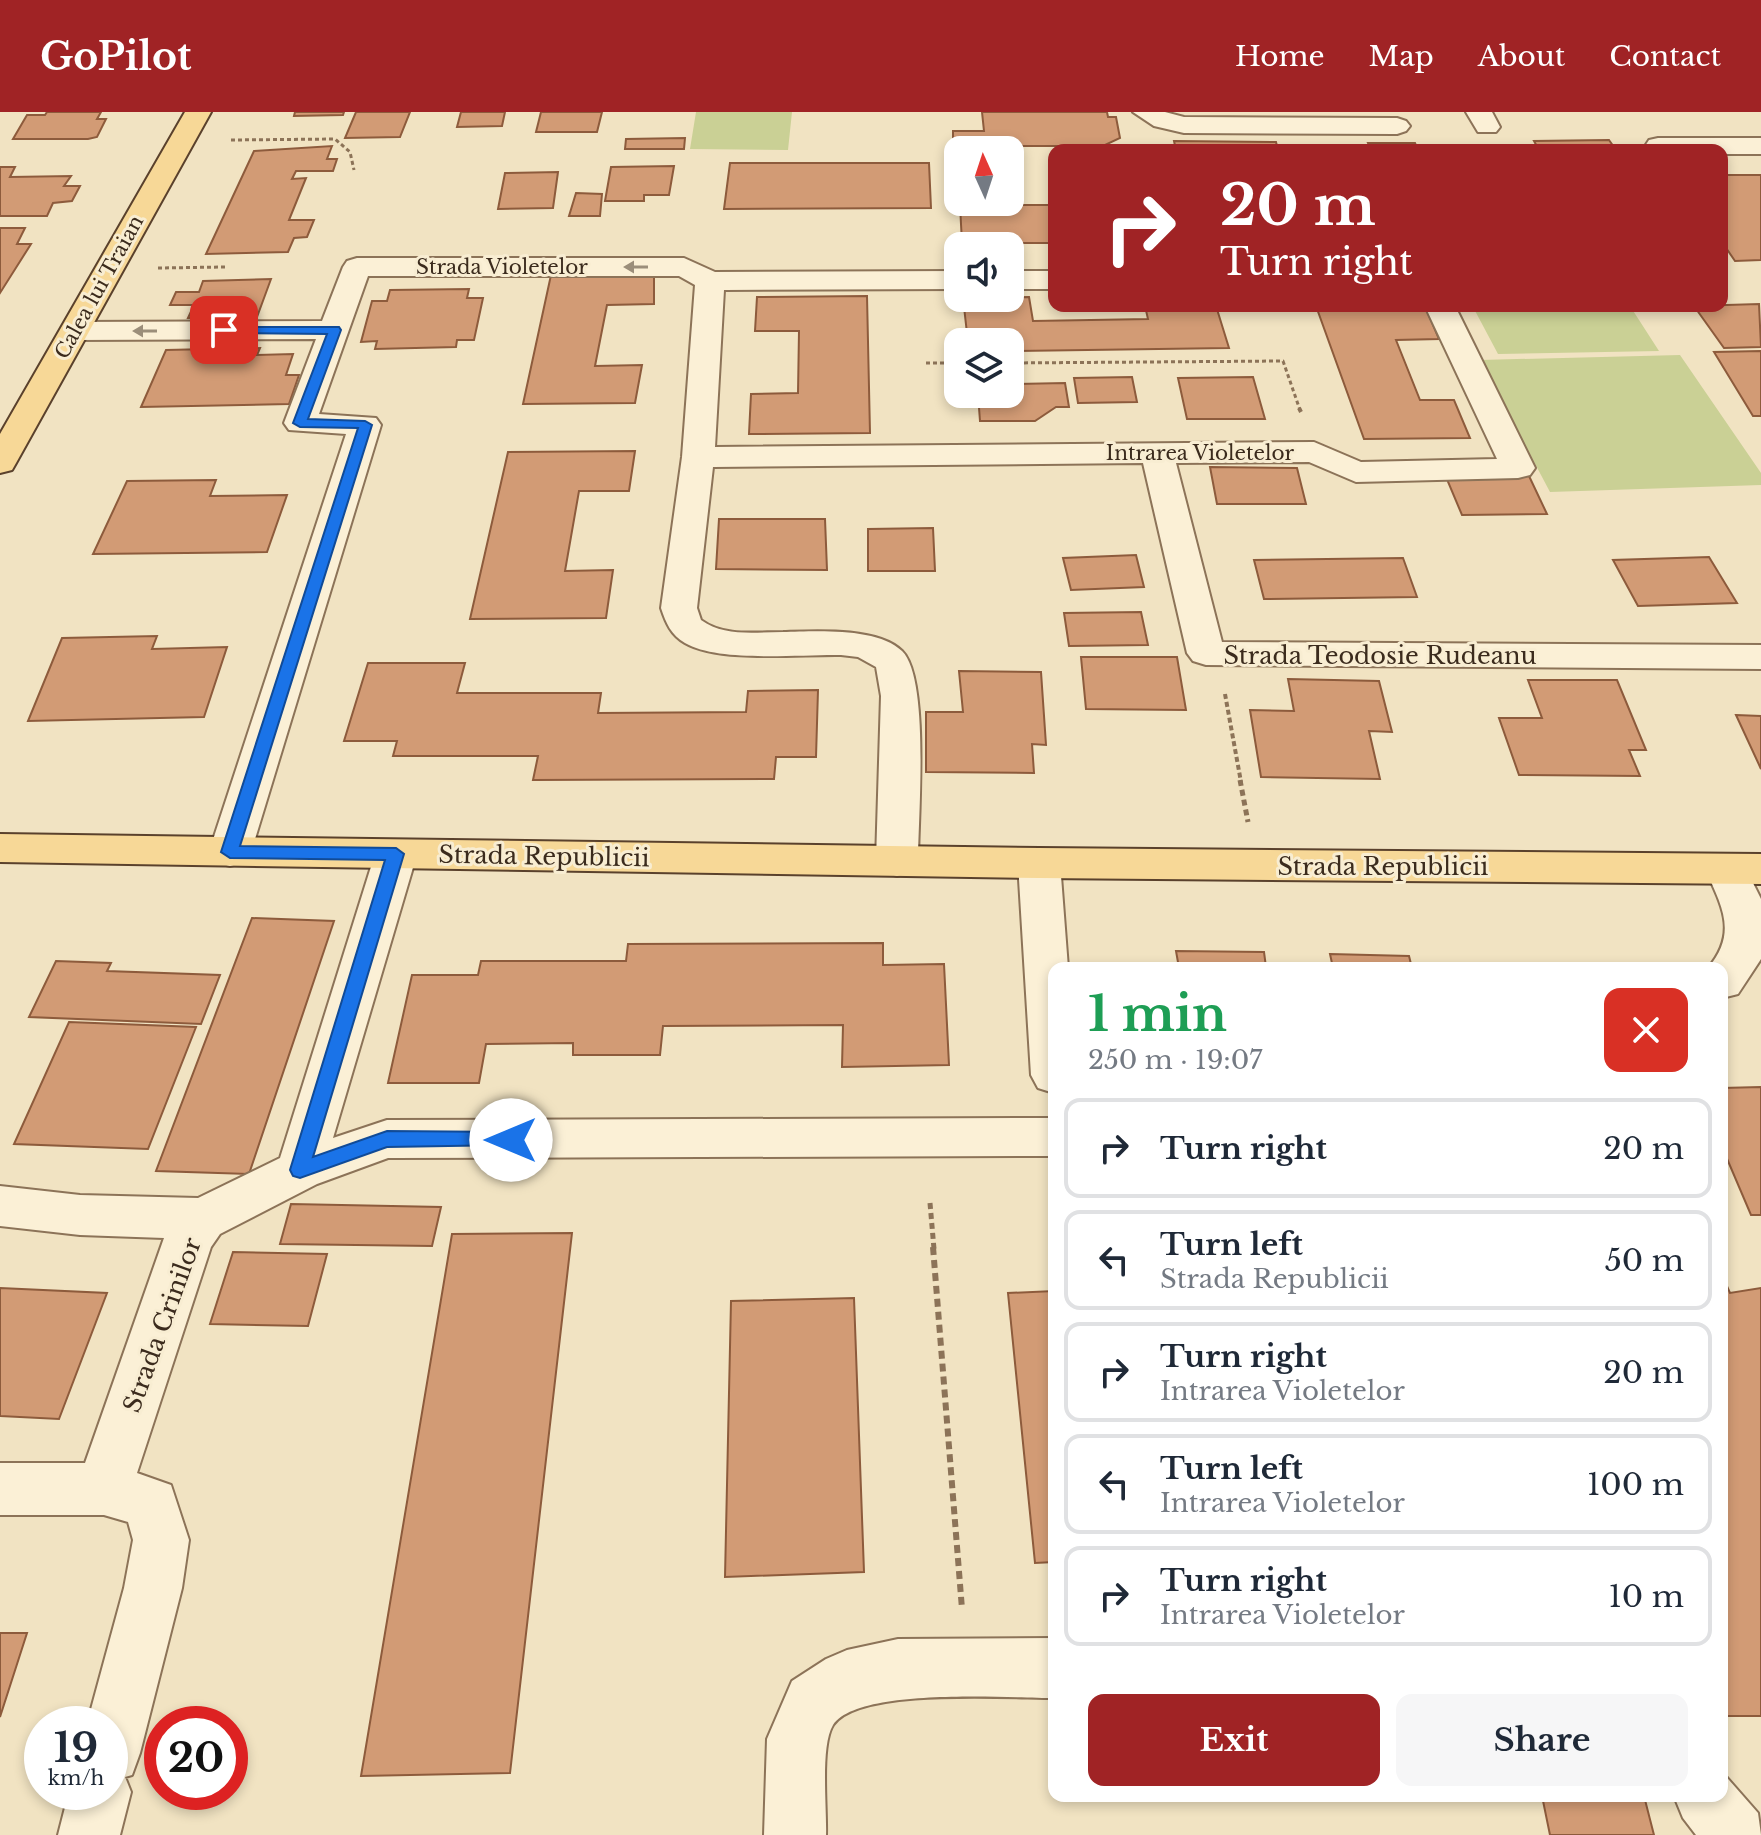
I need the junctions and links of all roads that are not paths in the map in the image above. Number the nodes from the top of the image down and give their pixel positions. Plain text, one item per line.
1 (198, 112) edge
2 (1146, 112) edge
3 (1397, 126) dead end
4 (1728, 146) edge
5 (1761, 146) edge
6 (944, 280) edge
7 (1024, 280) edge
8 (1048, 280) edge
9 (710, 281) junction
10 (1443, 312) edge
11 (335, 330) junction
12 (75, 331) junction
13 (1157, 453) junction
14 (698, 457) junction
15 (0, 463) edge
16 (1761, 657) edge
17 (0, 848) edge
18 (230, 852) junction
19 (396, 854) junction
20 (897, 861) junction
21 (1039, 863) junction
22 (1744, 869) edge
23 (1728, 977) edge
24 (1048, 990) edge
25 (1048, 1137) edge
26 (300, 1170) junction
27 (0, 1206) edge
28 (203, 1219) junction
29 (0, 1489) edge
30 (104, 1489) junction
31 (1048, 1668) edge
32 (122, 1706) edge
33 (1710, 1802) edge
34 (95, 1810) edge
35 (89, 1835) edge
36 (795, 1835) edge
37 (1736, 1835) edge

1 - 12 main road, Calea lui Traian
2 - 3 street
4 - 5 street
6 - 9 street
7 - 8 street
9 -> 11 street, Strada Violetelor
9 - 14 street
10 - 13 street, Intrarea Violetelor
11 -> 12 street
11 - 18 street
12 - 15 main road, Calea lui Traian
13 - 14 street, Intrarea Violetelor
13 - 16 street, Strada Teodosie Rudeanu
14 - 20 street
17 - 18 main road, Strada Republicii
18 - 19 main road, Strada Republicii
19 - 20 main road, Strada Republicii
19 - 26 street
20 - 21 main road, Strada Republicii
21 - 22 main road, Strada Republicii
21 - 24 street
22 - 23 street, Strada Republicii
25 - 26 street
26 - 28 street, Strada Crinilor
27 - 28 street
28 - 30 street, Strada Crinilor
29 - 30 street
30 - 32 street
31 - 36 street
33 - 37 street
34 - 35 street

